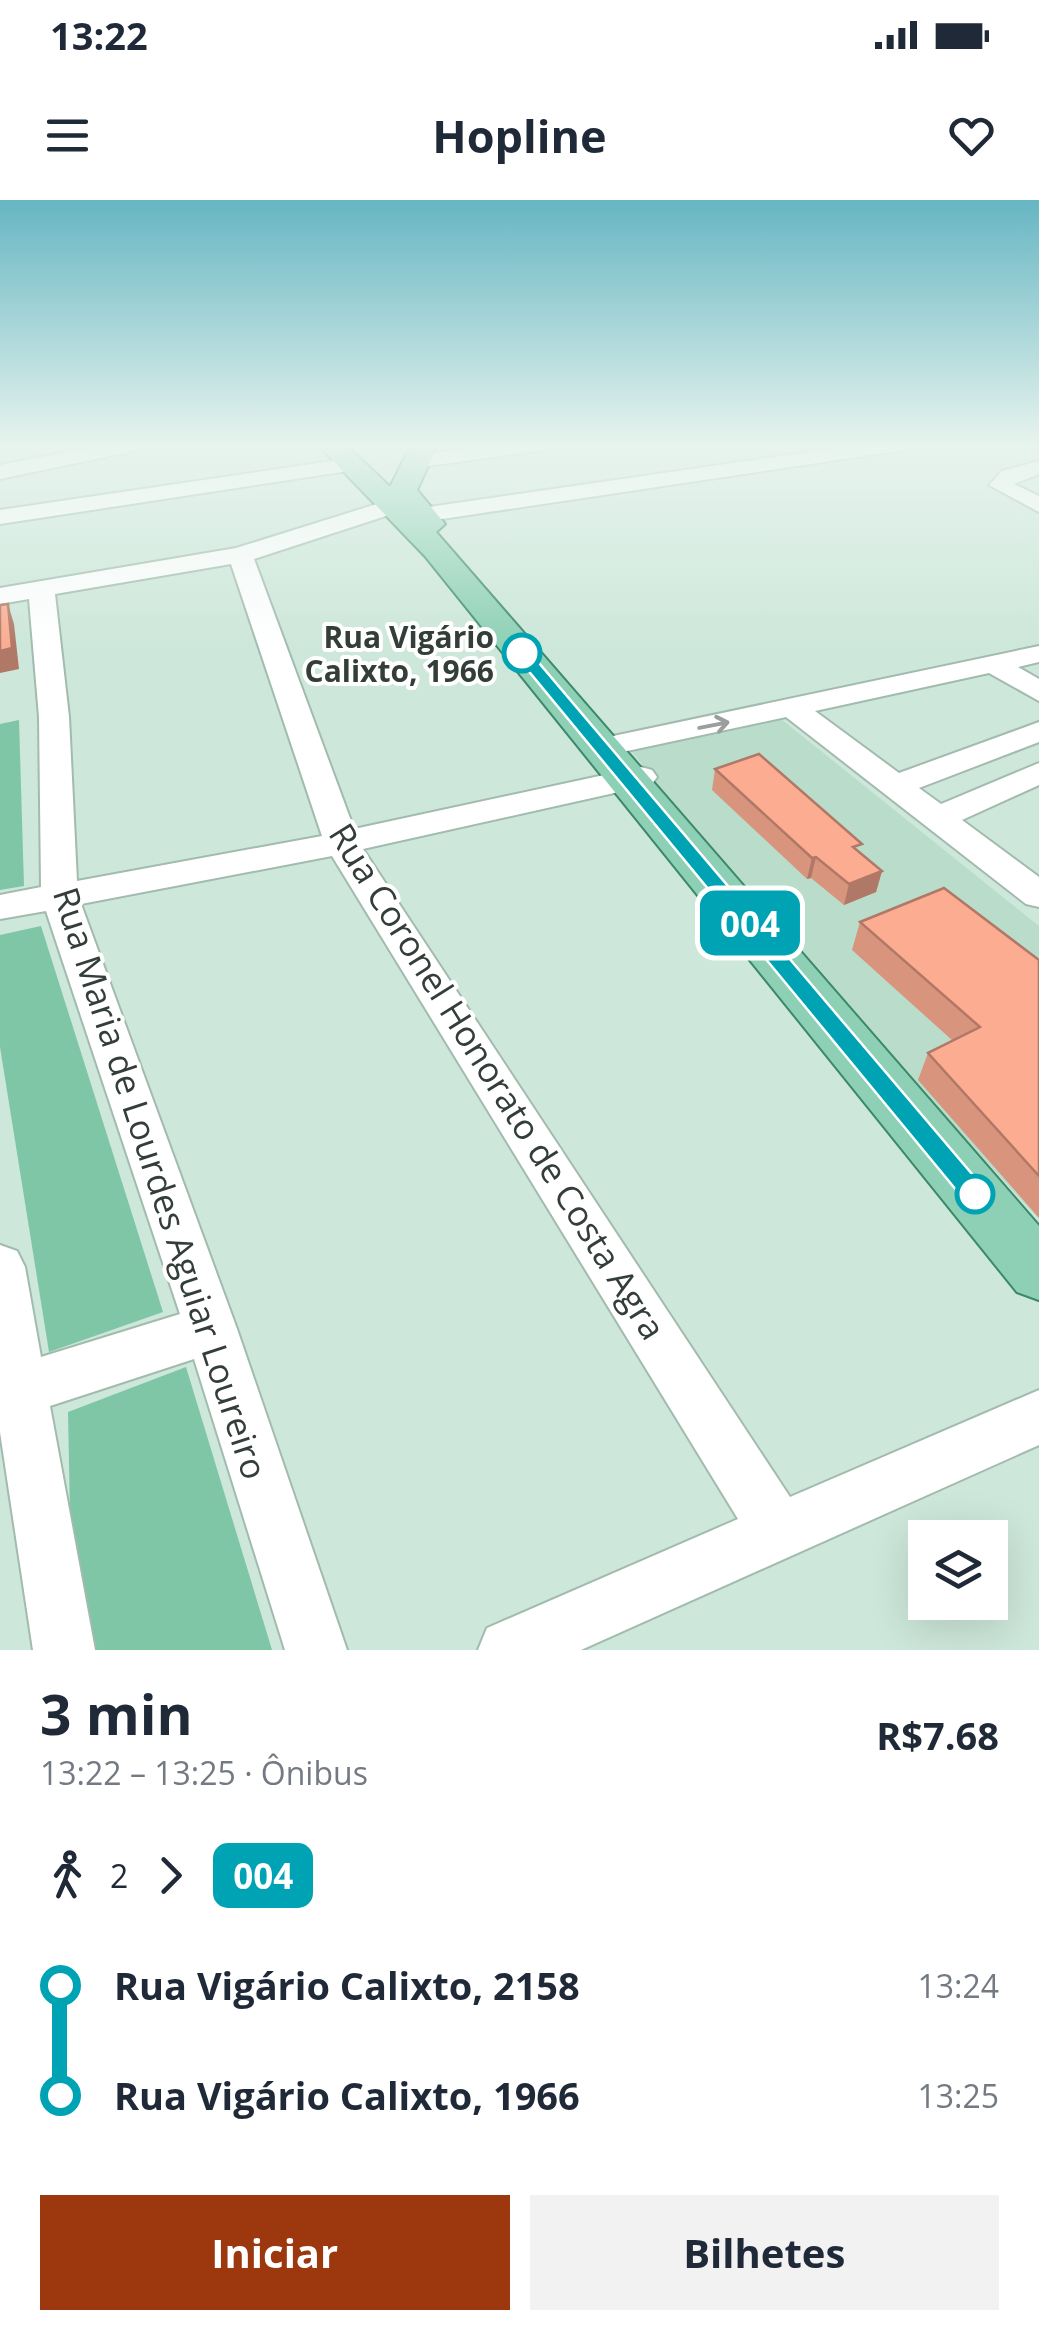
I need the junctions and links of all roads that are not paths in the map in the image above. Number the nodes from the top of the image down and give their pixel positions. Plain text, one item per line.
1 (30, 512) edge
2 (403, 512) edge
3 (411, 512) edge
4 (0, 517) edge
5 (240, 555) junction
6 (20, 593) edge
7 (1039, 654) edge
8 (992, 663) junction
9 (1039, 692) edge
10 (794, 709) junction
11 (839, 715) dead end
12 (1039, 731) edge
13 (627, 771) junction
14 (1039, 773) edge
15 (908, 781) junction
16 (949, 813) junction
17 (342, 842) junction
18 (1027, 860) dead end
19 (1039, 894) edge
20 (58, 895) junction
21 (0, 907) edge
22 (0, 1267) edge
23 (1039, 1272) edge
24 (211, 1329) junction
25 (10, 1393) edge
26 (1039, 1417) edge
27 (778, 1530) junction
28 (64, 1650) edge
29 (316, 1650) edge
30 (510, 1650) edge

1 - 4 street
2 - 5 street
3 - 13 main road
5 - 6 street
5 - 17 street, Rua Coronel Honorato de Costa Agra
6 - 20 street, Rua Maria de Lourdes Aguiar Loureiro
7 - 8 street
8 - 9 street
8 - 10 street
13 -> 10 street
10 - 15 street
11 - 15 street
12 - 15 street
13 - 17 street
13 - 23 main road
14 - 16 street
15 - 16 street
16 - 18 street
16 - 19 street
17 - 20 street
17 - 27 street, Rua Coronel Honorato de Costa Agra
20 - 21 street
20 - 24 street, Rua Maria de Lourdes Aguiar Loureiro
22 - 25 street
24 - 25 street
24 - 29 street, Rua Maria de Lourdes Aguiar Loureiro
25 - 28 street
26 - 27 street
27 - 30 street

